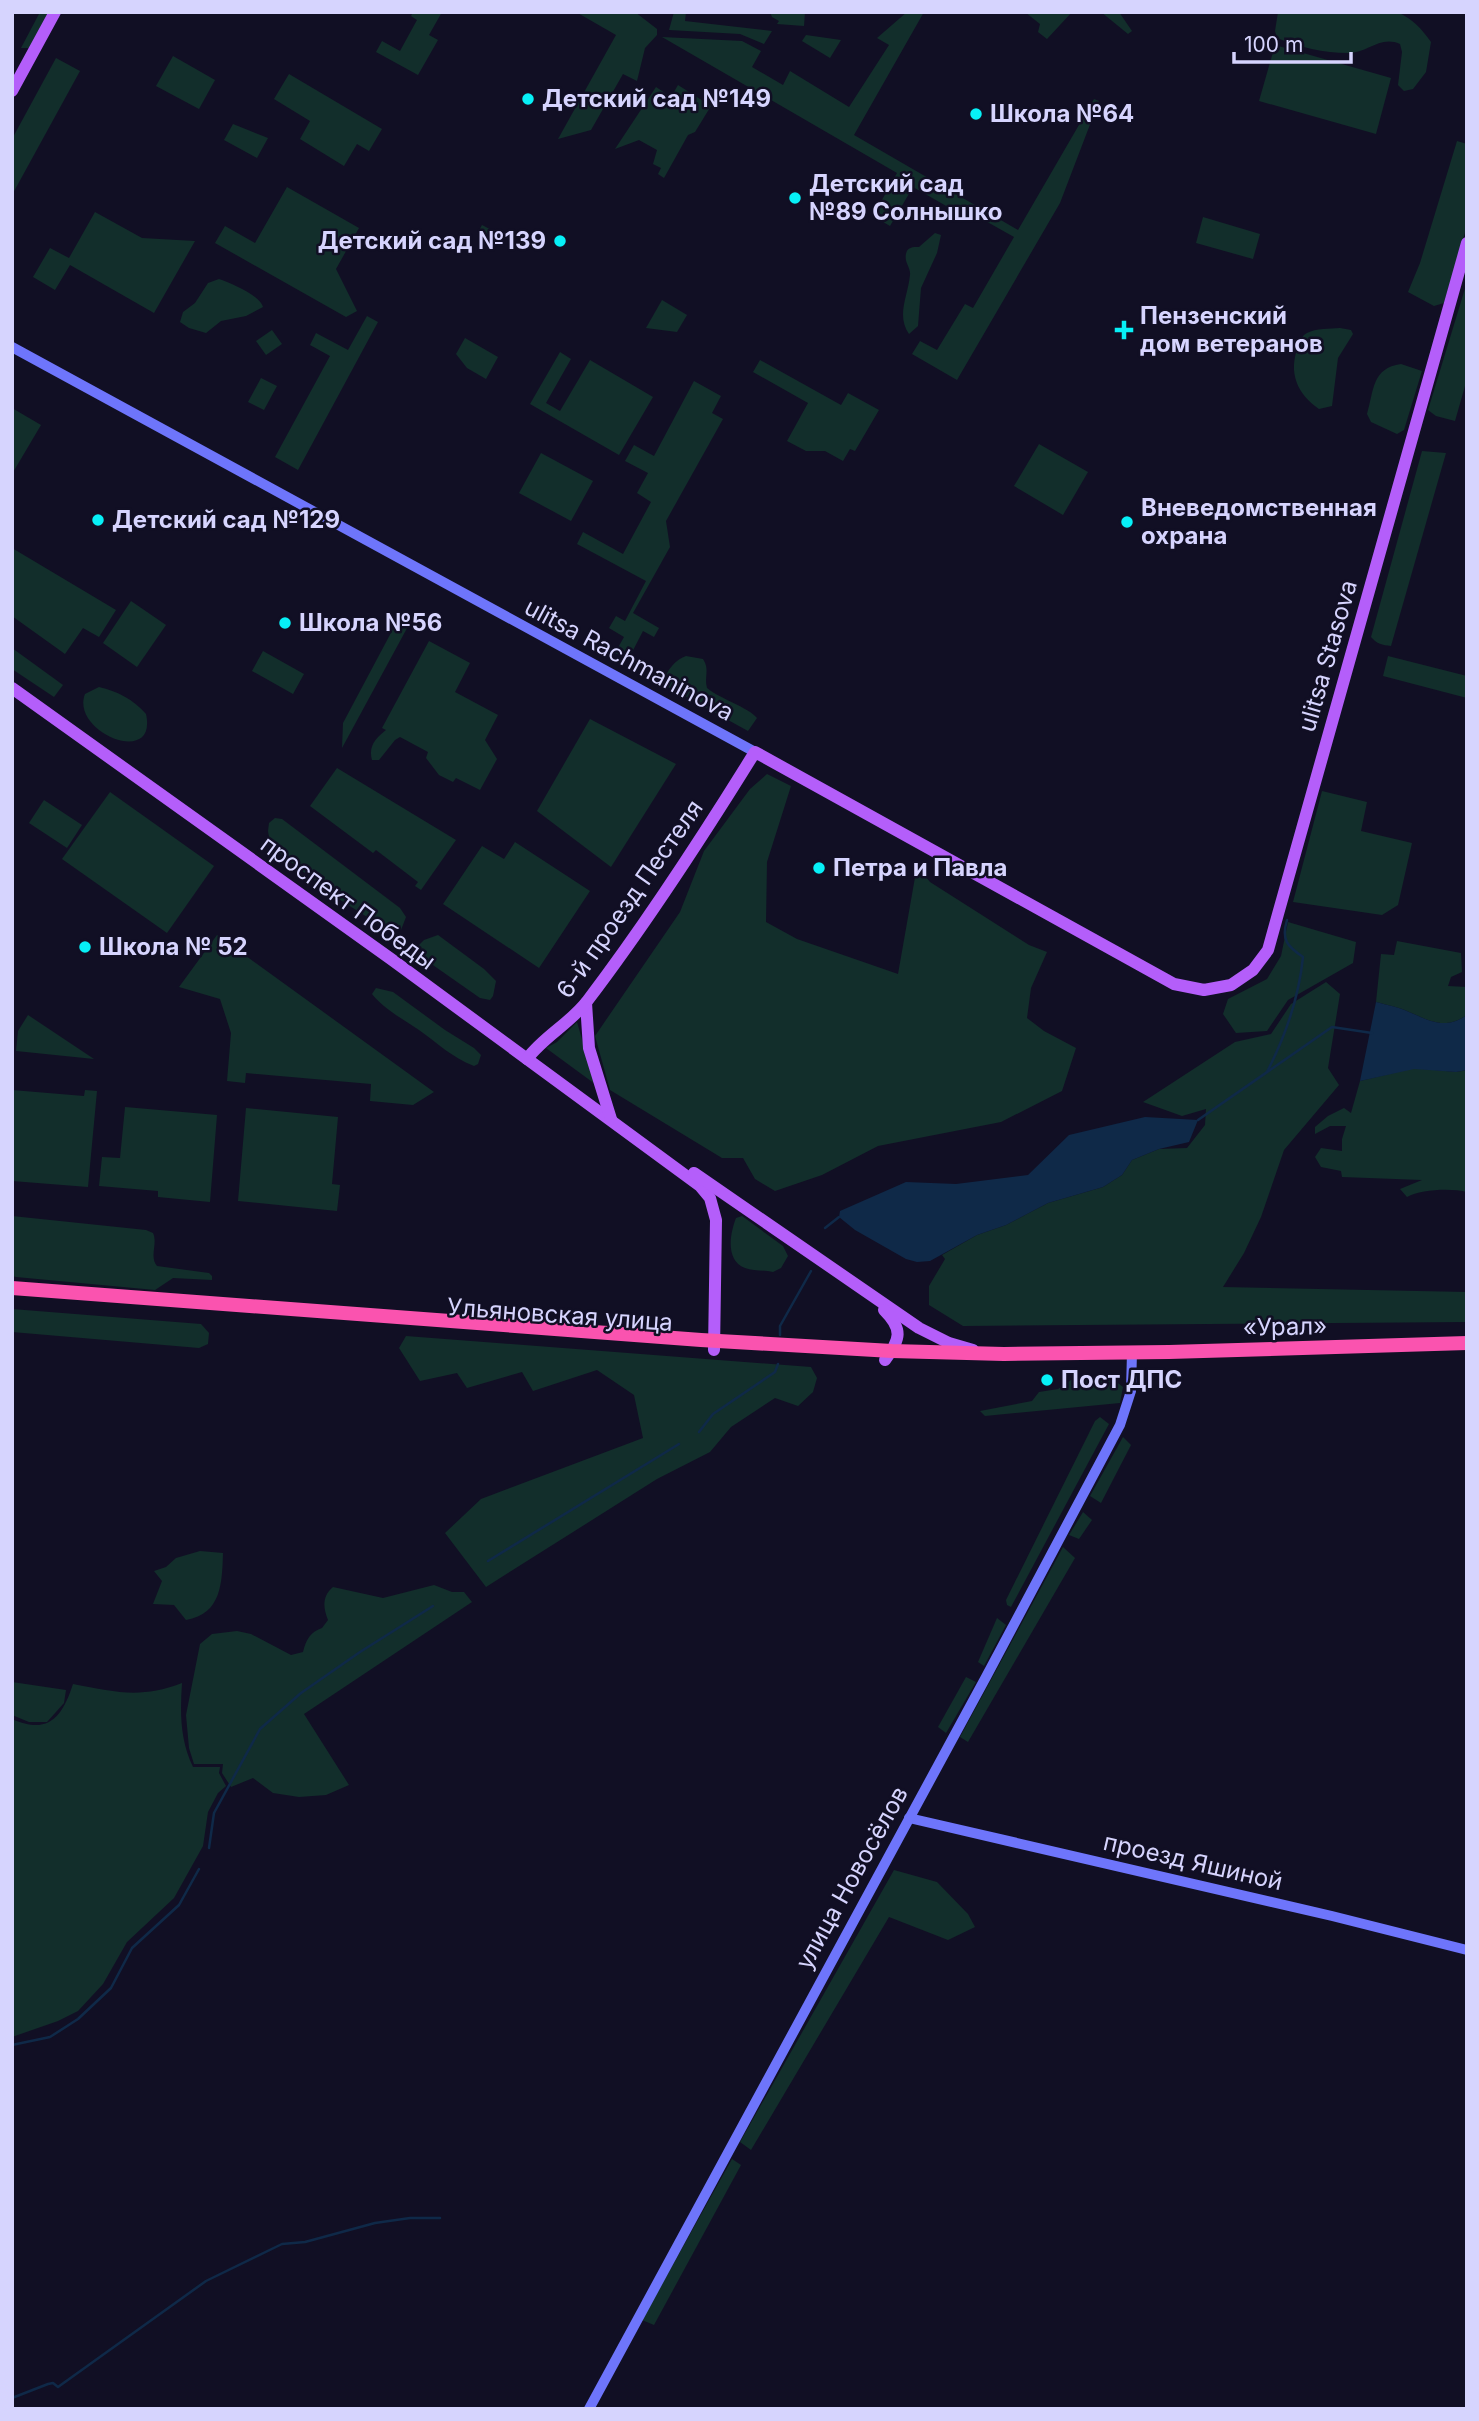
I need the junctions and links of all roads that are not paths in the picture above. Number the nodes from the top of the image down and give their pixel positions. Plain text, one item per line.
1 (55, 12) edge
2 (12, 91) edge
3 (1467, 243) edge
4 (12, 347) edge
5 (15, 690) edge
6 (755, 752) junction
7 (1231, 985) joint
8 (586, 1003) junction
9 (527, 1059) junction
10 (611, 1119) junction
11 (651, 1149) junction
12 (741, 1205) junction
13 (717, 1231) junction
14 (12, 1288) edge
15 (860, 1289) junction
16 (12, 1297) edge
17 (714, 1321) junction
18 (670, 1338) junction
19 (1467, 1343) edge
20 (714, 1345) junction
21 (1467, 1351) edge
22 (990, 1354) junction
23 (889, 1355) junction
24 (1132, 1356) junction
25 (1104, 1357) junction
26 (909, 1818) junction
27 (1467, 1950) edge
28 (589, 2409) edge

1 - 2 main road
3 - 7 main road, ulitsa Stasova
4 - 6 street, ulitsa Rachmaninova
5 - 9 main road, проспект Победы
6 - 7 main road, ulitsa Rachmaninova
6 - 8 main road, 6-й проезд Пестеля
8 - 9 main road, 6-й проезд Пестеля
8 - 10 main road
9 - 10 main road, проспект Победы
10 - 11 main road, проспект Победы
11 - 12 main road, проспект Победы
11 - 13 main road, проспект Победы
12 - 13 main road
12 - 15 main road, проспект Победы
13 - 17 main road, проспект Победы
14 - 18 highway, Ульяновская улица
15 - 22 main road, проспект Победы
15 - 23 main road, проспект Победы
16 - 20 highway, Ульяновская улица
17 - 18 main road
17 - 20 main road, проспект Победы
18 - 20 highway, Ульяновская улица
19 - 24 highway, «Урал»
20 - 23 highway, Ульяновская улица
21 - 24 highway, «Урал»
22 - 23 highway, Ульяновская улица
22 - 25 highway, Ульяновская улица
23 - 25 highway, Ульяновская улица
24 - 25 highway, «Урал»
24 - 26 street, улица Новосёлов
26 - 27 street, проезд Яшиной
26 - 28 street, улица Новосёлов

